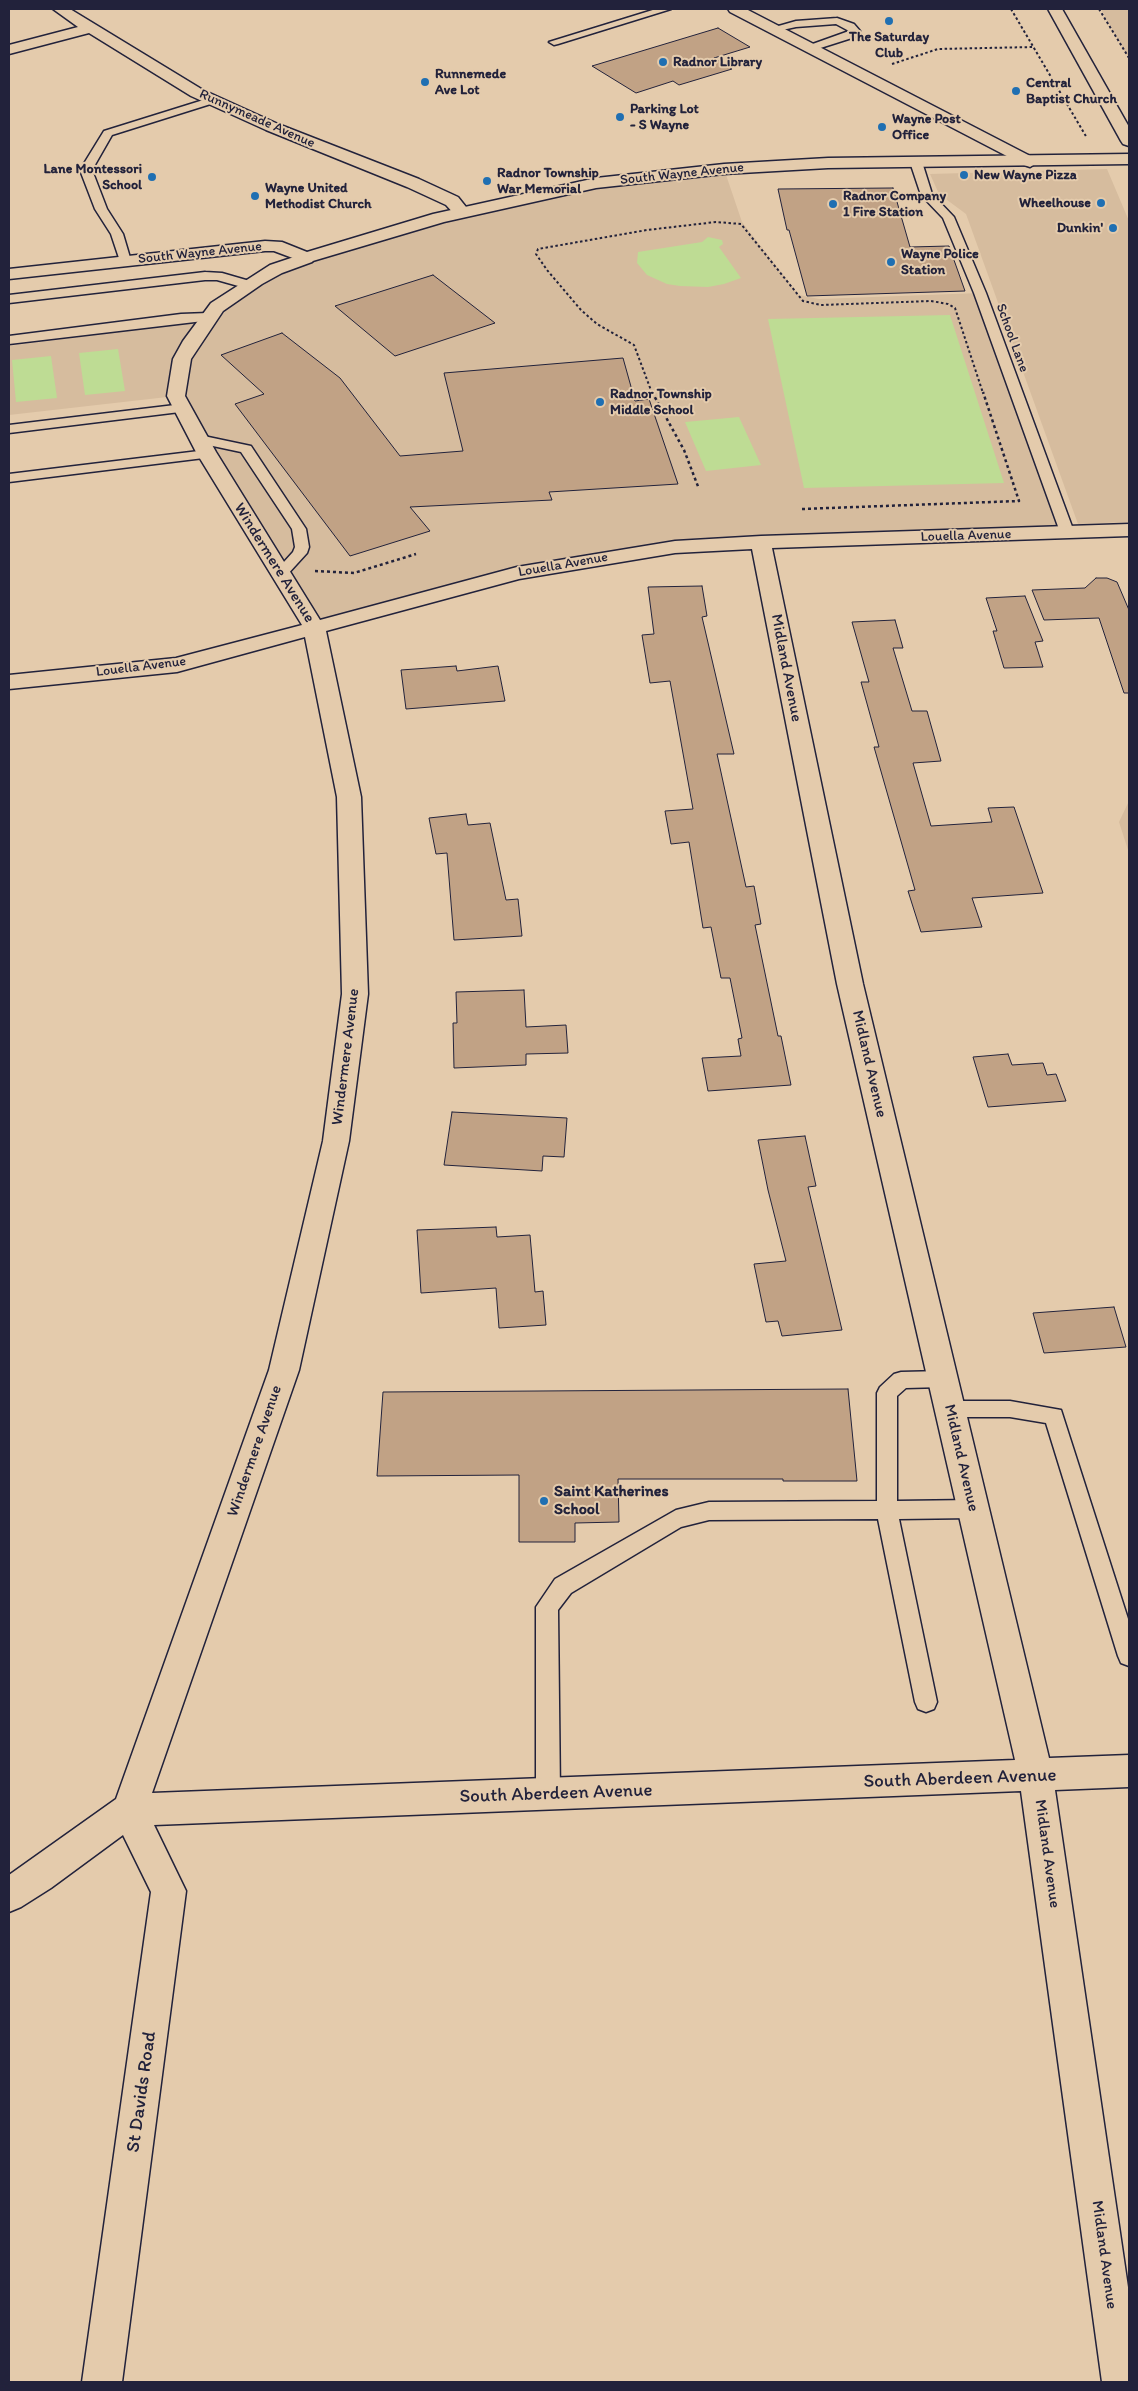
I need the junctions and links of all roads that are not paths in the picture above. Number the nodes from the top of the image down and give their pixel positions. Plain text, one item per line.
1 (60, 9) edge
2 (666, 9) edge
3 (735, 9) edge
4 (1055, 9) edge
5 (816, 12) dead end
6 (767, 26) junction
7 (90, 28) junction
8 (554, 42) dead end
9 (811, 48) junction
10 (9, 50) edge
11 (213, 100) junction
12 (1129, 141) edge
13 (1129, 159) edge
14 (916, 162) junction
15 (1030, 162) junction
16 (462, 212) junction
17 (306, 258) junction
18 (124, 261) junction
19 (9, 274) edge
20 (249, 285) junction
21 (9, 299) edge
22 (208, 317) junction
23 (9, 340) edge
24 (183, 408) junction
25 (9, 429) edge
26 (203, 447) junction
27 (9, 478) edge
28 (1129, 530) edge
29 (1068, 532) junction
30 (761, 542) junction
31 (282, 573) junction
32 (314, 626) junction
33 (9, 682) edge
34 (942, 1379) junction
35 (950, 1409) junction
36 (887, 1510) junction
37 (973, 1510) junction
38 (1129, 1656) edge
39 (926, 1702) dead end
40 (1129, 1771) edge
41 (1036, 1776) junction
42 (548, 1795) junction
43 (128, 1810) junction
44 (9, 1895) edge
45 (102, 2382) edge
46 (1122, 2382) edge

1 - 7 main road, Runnymeade Avenue
2 - 8 lane
3 - 6 main road
4 - 12 main road
5 - 6 lane
6 - 9 main road
6 - 9 lane
7 - 10 main road
7 - 11 main road, Runnymeade Avenue
9 - 15 main road
11 - 16 main road, Runnymeade Avenue
11 - 18 lane
13 - 15 main road, South Wayne Avenue
14 - 15 main road, South Wayne Avenue
14 - 16 main road, South Wayne Avenue
14 - 29 lane, School Lane
16 - 17 main road, South Wayne Avenue
17 - 18 main road, South Wayne Avenue
17 - 20 main road, Windermere Avenue
18 - 19 main road, South Wayne Avenue
20 - 21 lane
20 - 22 main road, Windermere Avenue
22 - 23 lane
22 - 24 main road, Windermere Avenue
24 - 25 lane
24 - 26 main road, Windermere Avenue
26 - 27 lane
26 - 31 main road, Windermere Avenue
26 - 31 lane
28 - 29 main road, Louella Avenue
29 - 30 main road, Louella Avenue
30 - 32 main road, Louella Avenue
30 - 34 main road, Midland Avenue
31 - 32 main road, Windermere Avenue
32 - 33 main road, Louella Avenue
32 - 43 main road, Windermere Avenue
34 - 35 main road, Midland Avenue
34 - 36 lane
35 - 37 main road, Midland Avenue
35 - 38 lane
36 - 37 lane
36 - 39 lane
36 - 42 lane
37 - 41 main road, Midland Avenue
40 - 41 main road, South Aberdeen Avenue
41 - 42 main road, South Aberdeen Avenue
41 - 46 main road, Midland Avenue
42 - 43 main road, South Aberdeen Avenue
43 - 44 main road
43 - 45 main road, St Davids Road

